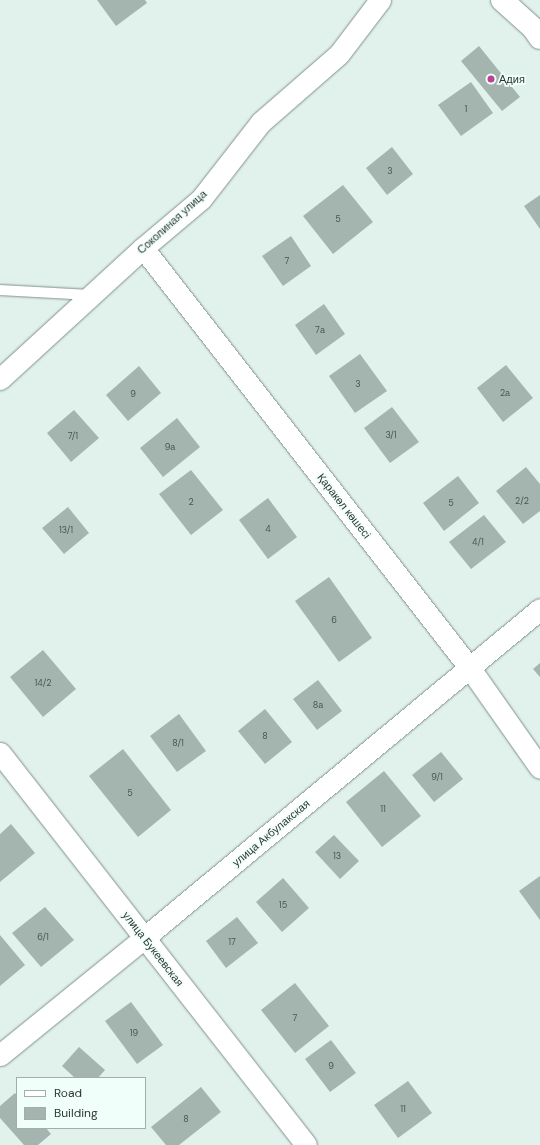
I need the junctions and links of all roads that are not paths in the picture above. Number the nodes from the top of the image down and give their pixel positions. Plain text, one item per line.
1 (380, 0) edge
2 (502, 0) edge
3 (540, 38) edge
4 (143, 248) junction
5 (0, 290) edge
6 (92, 296) junction
7 (1, 377) edge
8 (540, 609) edge
9 (468, 667) junction
10 (0, 753) edge
11 (540, 768) edge
12 (145, 938) junction
13 (0, 1055) edge
14 (306, 1145) edge

1 - 4 street, Соколиная улица
2 - 3 street
4 - 6 street, Соколиная улица
4 - 9 street, Қаракөл көшесі
5 - 6 lane
6 - 7 street, Соколиная улица
8 - 9 street, улица Акбулакская
9 - 11 street, Қаракөл көшесі
9 - 12 street, улица Акбулакская
10 - 12 street, улица Букеевская
12 - 13 street, улица Акбулакская
12 - 14 street, улица Букеевская

